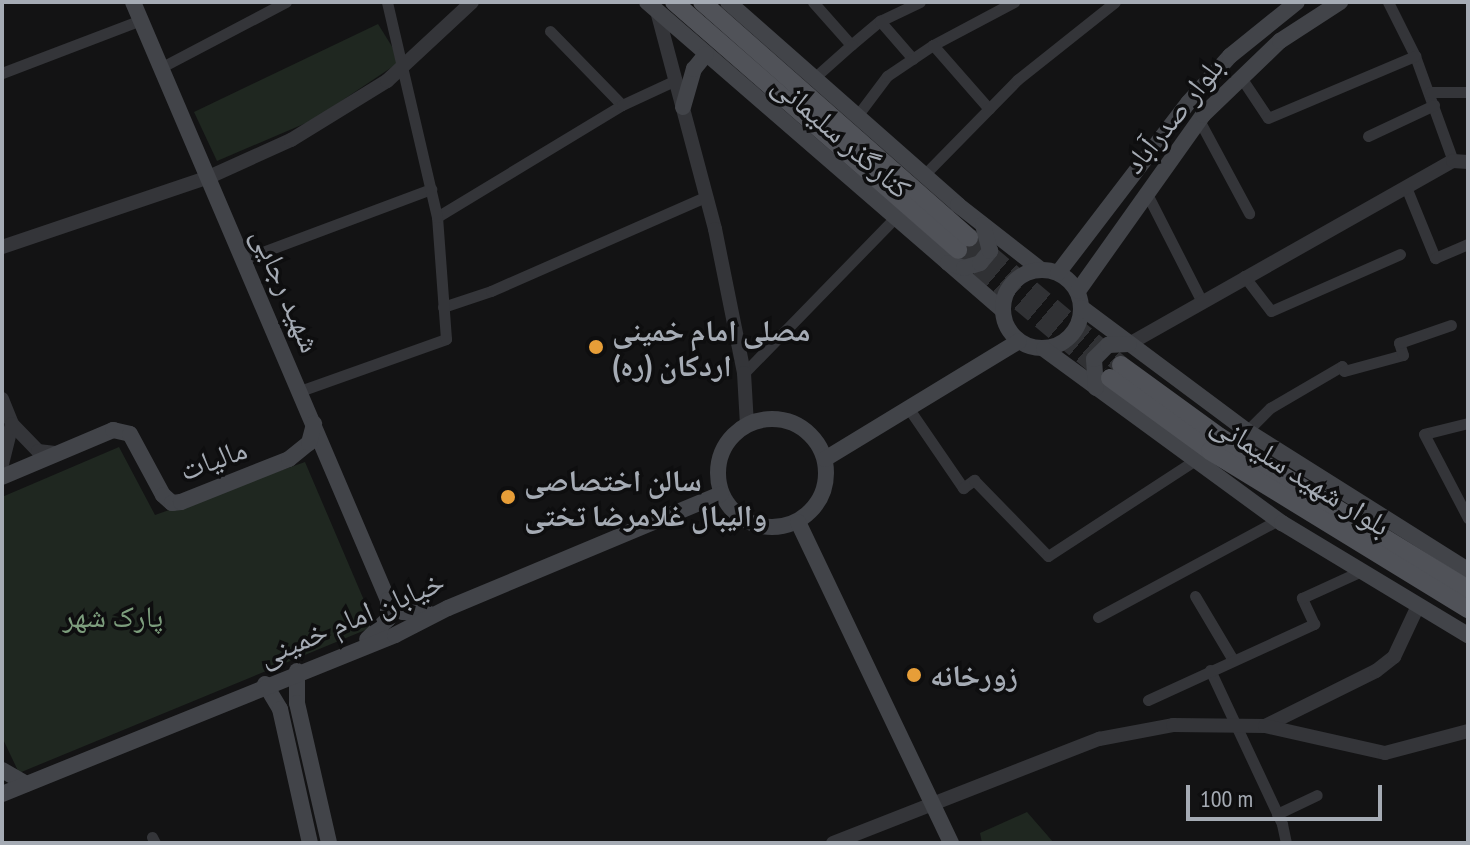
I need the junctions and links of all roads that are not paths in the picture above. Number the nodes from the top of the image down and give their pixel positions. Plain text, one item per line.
1 (133, 2) edge
2 (286, 2) edge
3 (387, 2) edge
4 (472, 2) edge
5 (702, 2) edge
6 (728, 2) edge
7 (813, 2) edge
8 (920, 2) edge
9 (1014, 2) edge
10 (1115, 2) edge
11 (1297, 2) edge
12 (1340, 2) edge
13 (1388, 2) edge
14 (659, 5) edge
15 (141, 20) junction
16 (880, 21) junction
17 (550, 31) dead end
18 (851, 45) junction
19 (933, 45) junction
20 (706, 54) junction
21 (1415, 56) junction
22 (913, 59) junction
23 (404, 65) junction
24 (162, 67) junction
25 (2, 73) edge
26 (1240, 76) junction
27 (814, 78) junction
28 (676, 80) junction
29 (1430, 92) junction
30 (1468, 92) edge
31 (622, 105) junction
32 (1434, 105) junction
33 (683, 107) junction
34 (989, 109) junction
35 (857, 116) junction
36 (1199, 120) junction
37 (1368, 136) dead end
38 (1461, 161) edge
39 (924, 175) junction
40 (209, 177) junction
41 (1406, 187) junction
42 (431, 189) junction
43 (1146, 192) junction
44 (707, 196) junction
45 (1249, 213) dead end
46 (437, 217) junction
47 (894, 219) junction
48 (970, 237) junction
49 (1468, 244) edge
50 (2, 247) edge
51 (1400, 254) dead end
52 (244, 259) junction
53 (942, 261) junction
54 (1040, 269) junction
55 (1058, 273) junction
56 (1244, 276) junction
57 (1078, 291) junction
58 (1201, 300) junction
59 (443, 307) junction
60 (1082, 308) junction
61 (1003, 310) junction
62 (1451, 325) dead end
63 (1019, 341) junction
64 (1129, 344) junction
65 (1044, 349) junction
66 (744, 373) junction
67 (1109, 377) junction
68 (300, 391) junction
69 (2, 399) edge
70 (909, 409) junction
71 (1468, 423) edge
72 (12, 424) junction
73 (314, 424) junction
74 (747, 425) junction
75 (1247, 431) junction
76 (55, 453) junction
77 (289, 459) junction
78 (825, 459) junction
79 (1192, 462) junction
80 (2, 464) edge
81 (331, 467) junction
82 (2, 477) edge
83 (721, 494) junction
84 (1468, 518) edge
85 (1278, 520) junction
86 (798, 522) junction
87 (1468, 570) edge
88 (1359, 572) junction
89 (1468, 589) edge
90 (1195, 596) dead end
91 (388, 600) junction
92 (1418, 606) junction
93 (1468, 609) edge
94 (438, 612) junction
95 (1098, 617) dead end
96 (1468, 635) edge
97 (355, 647) junction
98 (1233, 660) junction
99 (1210, 670) junction
100 (297, 671) junction
101 (265, 684) junction
102 (1148, 700) dead end
103 (1265, 726) junction
104 (1237, 727) junction
105 (1468, 731) edge
106 (2, 770) edge
107 (26, 784) junction
108 (2, 794) edge
109 (1317, 795) dead end
110 (930, 805) junction
111 (1277, 814) junction
112 (310, 843) edge
113 (329, 843) edge
114 (833, 843) edge
115 (951, 843) edge
116 (1286, 843) edge

1 - 15 main road, شهید رجایی
2 - 24 street
3 - 23 street
4 - 23 street
5 - 48 main road
6 - 27 main road, کنارگذر سلیمانی
7 - 18 street
8 - 16 street
9 - 19 street
10 - 34 street
11 - 55 main road, بلوار صدرآباد
12 - 26 main road, بلوار صدرآباد
13 - 21 street
14 - 20 main road, کنارگذر سلیمانی
14 - 28 street
14 - 48 main road
15 - 24 main road, شهید رجایی
15 - 25 street
16 - 18 street
16 - 22 street
17 - 31 street
18 - 27 street
19 - 22 street
19 - 34 street
20 - 33 main road
20 - 47 main road, کنارگذر سلیمانی
21 - 26 street
21 - 29 street
22 - 35 street
23 - 40 street
23 - 42 street
24 - 40 main road, شهید رجایی
26 - 36 main road, بلوار صدرآباد
27 - 35 main road, کنارگذر سلیمانی
28 - 31 street
28 - 33 street
29 - 30 street
29 - 32 street
31 - 46 street
32 - 37 street
32 - 38 street
33 - 44 street
34 - 39 street
35 - 39 main road, کنارگذر سلیمانی
36 - 43 main road, بلوار صدرآباد
36 - 45 street
38 - 41 street
39 - 48 main road, کنارگذر سلیمانی
40 - 50 street
40 - 52 main road, شهید رجایی
41 - 49 street
41 - 56 street
42 - 46 street
42 - 52 street
43 - 57 main road, بلوار صدرآباد
43 - 58 street
44 - 59 street
44 - 66 street
46 - 59 street
47 - 53 main road, کنارگذر سلیمانی
47 - 66 street
48 - 53 main road
48 - 54 main road, کنارگذر سلیمانی
51 - 56 street
52 - 68 main road, شهید رجایی
53 - 61 main road, کنارگذر سلیمانی
54 - 55 main road
54 - 61 main road
55 - 57 main road
56 - 58 street
57 - 60 main road
58 - 64 street
59 - 68 street
60 - 64 main road
60 - 65 main road
61 - 63 main road
62 - 75 street
63 - 65 main road
63 - 70 main road
64 - 67 main road
64 - 75 main road
65 - 67 main road
66 - 74 street
67 - 79 main road
67 - 89 main road, بلوار شهید سلیمانی
67 - 93 main road, بلوار شهید سلیمانی
68 - 73 main road, شهید رجایی
69 - 72 street
70 - 78 main road
70 - 79 street
71 - 84 street
72 - 76 street
72 - 80 street
73 - 77 main road
73 - 81 main road, شهید رجایی
74 - 78 main road
74 - 83 main road
75 - 87 main road
76 - 77 main road, مالیات
76 - 82 main road
77 - 81 main road
78 - 86 main road
79 - 85 main road
81 - 91 main road, شهید رجایی
83 - 86 main road
83 - 94 main road, خیابان امام خمینی
85 - 88 main road
85 - 95 street
86 - 110 main road
88 - 92 main road
88 - 98 street
90 - 98 street
91 - 94 main road
91 - 97 main road
92 - 96 main road
92 - 103 street
94 - 97 main road, خیابان امام خمینی
97 - 100 main road, خیابان امام خمینی
98 - 99 street
99 - 102 street
99 - 104 street
100 - 101 main road, خیابان امام خمینی
100 - 113 main road
101 - 107 main road, خیابان امام خمینی
101 - 112 main road
103 - 104 street
103 - 105 street
104 - 110 street
104 - 111 street
106 - 107 main road
107 - 108 main road, خیابان امام خمینی
109 - 111 street
110 - 114 street
110 - 115 main road
111 - 116 street

